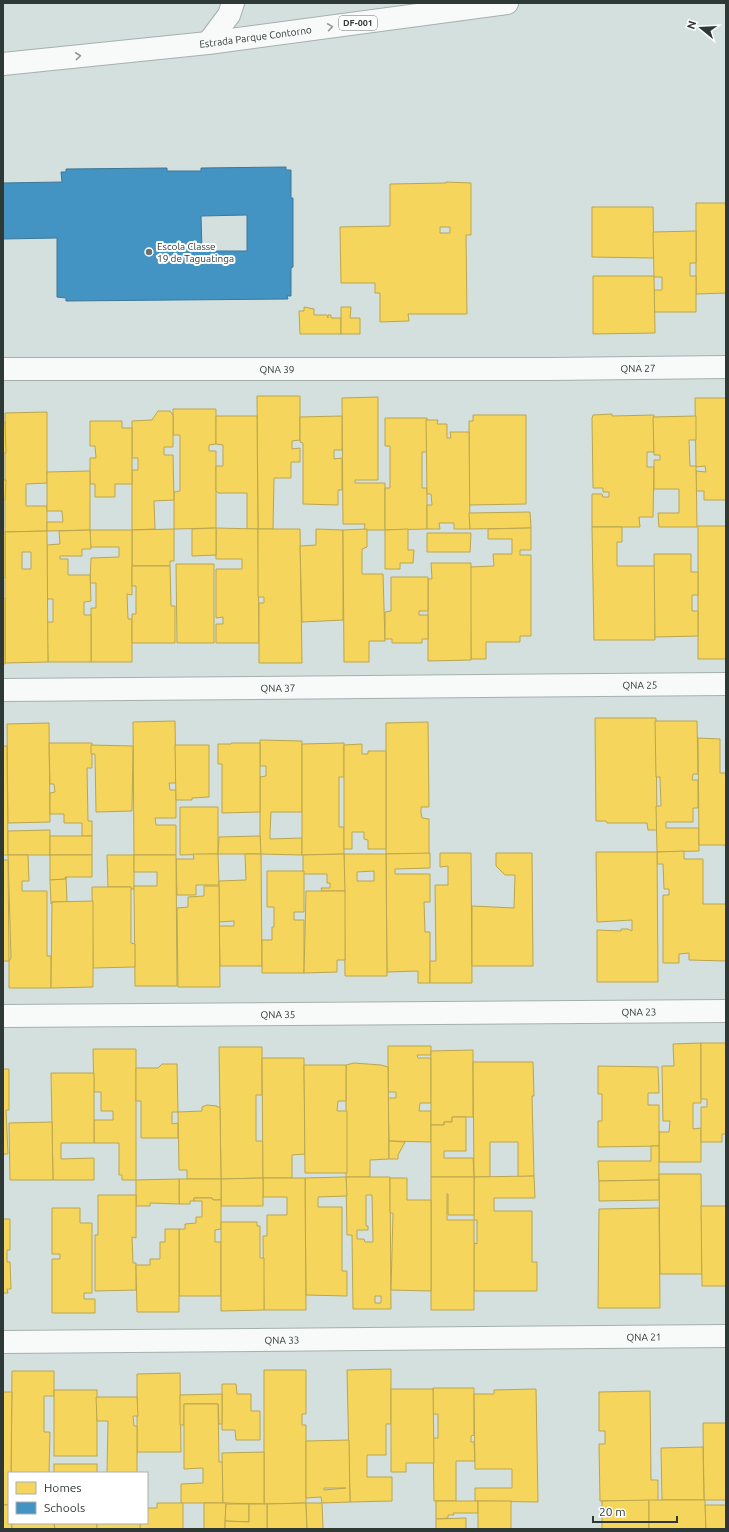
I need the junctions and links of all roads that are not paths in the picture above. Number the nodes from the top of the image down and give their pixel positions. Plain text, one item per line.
1 (233, 3) edge
2 (507, 3) edge
3 (208, 43) junction
4 (3, 64) edge
5 (726, 367) edge
6 (3, 369) edge
7 (550, 369) joint
8 (726, 684) edge
9 (554, 686) joint
10 (3, 690) edge
11 (726, 1011) edge
12 (553, 1013) joint
13 (3, 1016) edge
14 (726, 1336) edge
15 (561, 1337) joint
16 (3, 1342) edge

1 - 3 main road
3 -> 2 main road, Estrada Parque Contorno / DF-001
4 -> 3 main road, Estrada Parque Contorno / DF-001
5 - 7 main road, QNA 27
6 - 7 main road, QNA 39
8 - 9 main road, QNA 25
9 - 10 main road, QNA 37
11 - 12 main road, QNA 23
12 - 13 main road, QNA 35
14 - 15 main road, QNA 21
15 - 16 main road, QNA 33

